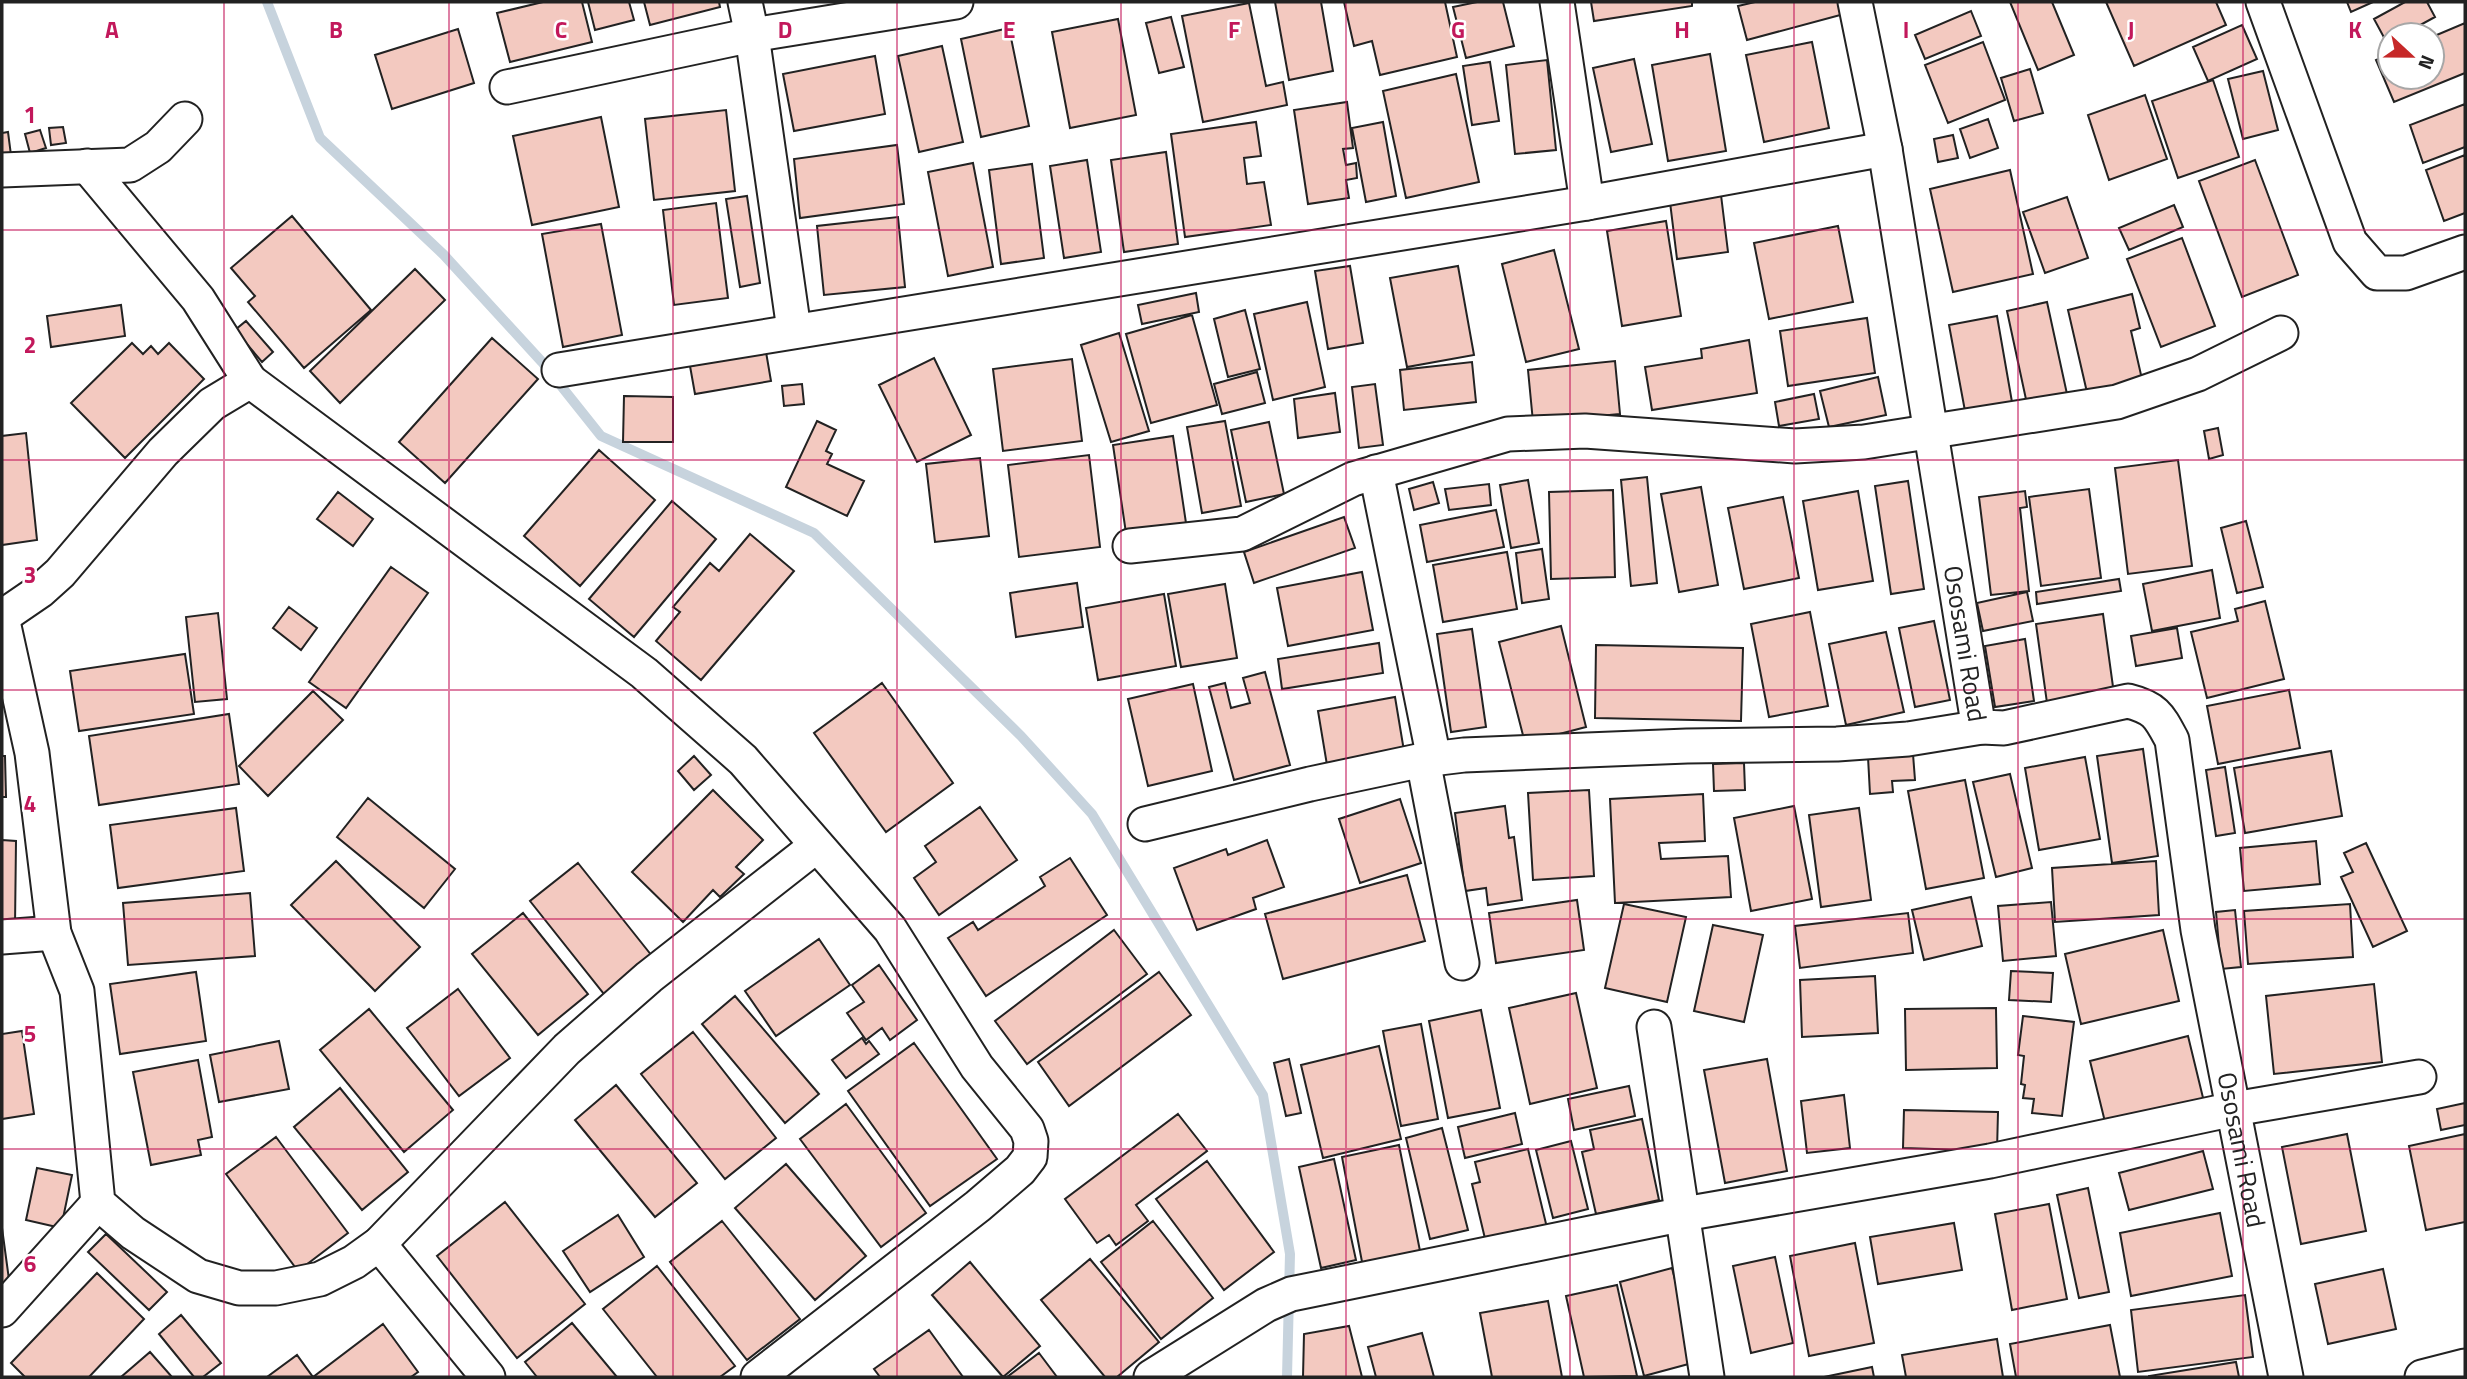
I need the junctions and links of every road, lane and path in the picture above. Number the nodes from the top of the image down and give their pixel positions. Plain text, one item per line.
1 (745, 2) edge
2 (956, 2) edge
3 (1557, 2) edge
4 (1855, 2) edge
5 (2263, 2) edge
6 (752, 35) junction
7 (508, 87) dead end
8 (185, 119) dead end
9 (1885, 149) junction
10 (87, 166) junction
11 (2, 170) edge
12 (1587, 203) junction
13 (2465, 252) edge
14 (794, 330) junction
15 (2280, 333) dead end
16 (559, 370) dead end
17 (250, 381) junction
18 (1932, 433) junction
19 (1376, 472) junction
20 (1130, 546) dead end
21 (2, 617) edge
22 (1982, 727) junction
23 (1428, 760) junction
24 (1145, 824) dead end
25 (816, 846) junction
26 (54, 933) junction
27 (2, 937) edge
28 (1462, 962) dead end
29 (1654, 1027) dead end
30 (2419, 1077) dead end
31 (2234, 1109) junction
32 (98, 1203) junction
33 (1684, 1214) junction
34 (379, 1244) junction
35 (2, 1310) edge
36 (2465, 1366) edge
37 (488, 1377) edge
38 (758, 1377) edge
39 (1151, 1377) edge
40 (1707, 1377) edge
41 (2287, 1377) edge
42 (2422, 1377) edge

1 - 6 street
2 - 6 street
3 - 12 street
4 - 9 street, Ososami Road
5 - 13 street
6 - 7 street
6 - 14 street
8 - 10 street
9 - 12 street
9 - 18 street, Ososami Road
10 - 11 street
10 - 17 street
12 - 14 street
14 - 16 street
15 - 18 street
17 - 21 street
17 - 25 street
18 - 19 street
18 - 22 street, Ososami Road
19 - 20 street
19 - 23 street
21 - 26 street
22 - 23 street
22 - 31 street, Ososami Road
23 - 24 street
23 - 28 street
25 - 34 street
25 - 38 street
26 - 27 street
26 - 32 street
29 - 33 street
30 - 31 street
31 - 33 street
31 - 41 street, Ososami Road
32 - 34 street
32 - 35 street
33 - 39 street
33 - 40 street
34 - 37 street
36 - 42 street

